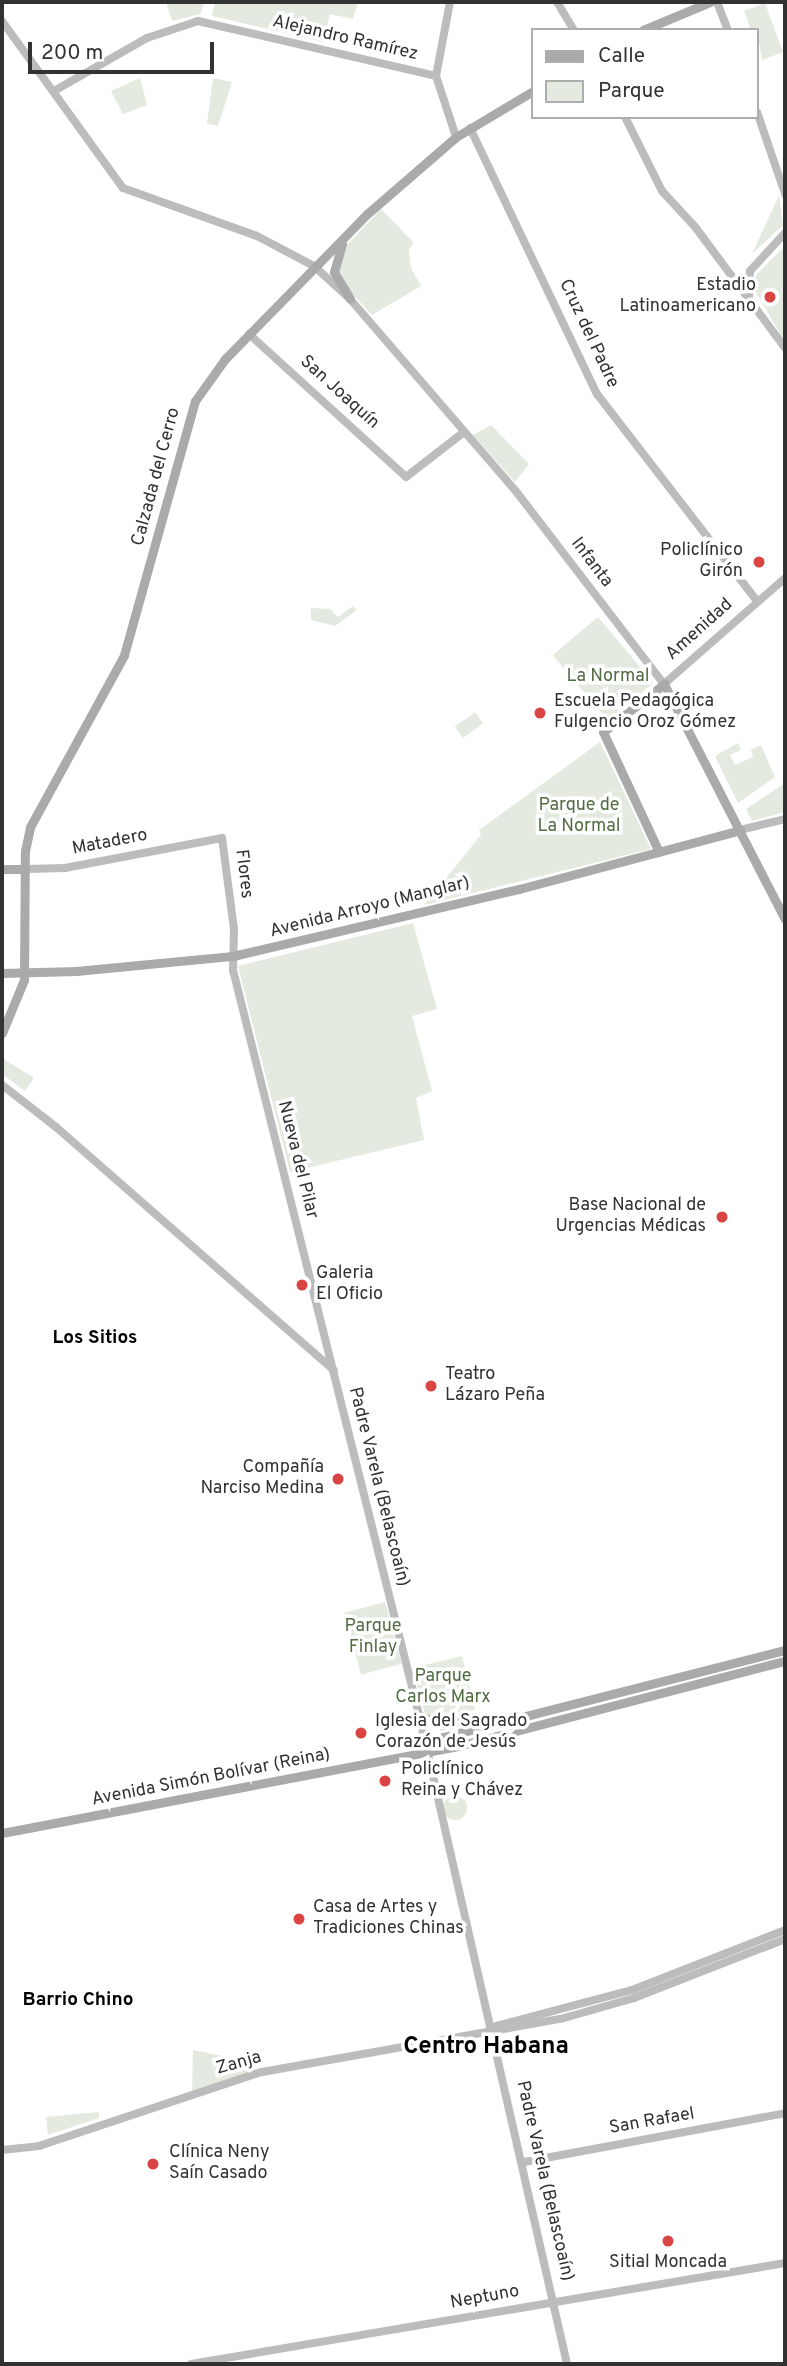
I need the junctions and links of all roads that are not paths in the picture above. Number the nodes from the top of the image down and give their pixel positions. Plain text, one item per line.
1 (450, 2) edge
2 (557, 2) edge
3 (710, 2) edge
4 (717, 2) edge
5 (2, 21) edge
6 (573, 28) edge
7 (648, 28) edge
8 (726, 28) edge
9 (436, 76) junction
10 (54, 91) junction
11 (532, 92) edge
12 (759, 118) edge
13 (626, 119) edge
14 (470, 128) junction
15 (456, 137) junction
16 (785, 194) edge
17 (353, 228) junction
18 (785, 233) edge
19 (314, 265) junction
20 (745, 286) junction
21 (350, 299) junction
22 (249, 334) junction
23 (785, 348) edge
24 (464, 432) junction
25 (785, 578) edge
26 (757, 601) junction
27 (664, 684) junction
28 (785, 819) edge
29 (740, 830) junction
30 (222, 838) joint
31 (659, 852) junction
32 (2, 869) edge
33 (25, 869) junction
34 (785, 919) edge
35 (233, 956) junction
36 (2, 973) edge
37 (25, 974) junction
38 (2, 1033) edge
39 (2, 1085) edge
40 (334, 1370) junction
41 (785, 1650) edge
42 (785, 1661) edge
43 (419, 1715) junction
44 (502, 1723) junction
45 (426, 1749) junction
46 (2, 1833) edge
47 (785, 1930) edge
48 (785, 1940) edge
49 (491, 2029) junction
50 (785, 2113) edge
51 (2, 2150) edge
52 (524, 2162) junction
53 (785, 2263) edge
54 (556, 2302) junction
55 (191, 2364) edge
56 (567, 2364) edge

1 - 9 main road
2 - 6 main road
3 - 7 main road
4 - 8 main road
5 - 10 main road, Infanta
9 - 10 main road, Alejandro Ramírez
9 - 15 main road
10 - 19 main road, Infanta
11 - 14 main road, Calzada del Cerro
12 - 16 main road
13 - 20 main road
14 - 15 main road, Calzada del Cerro
14 - 26 main road, Cruz del Padre
15 - 17 main road, Calzada del Cerro
17 - 19 main road, Calzada del Cerro
17 - 21 main road
18 - 20 main road
19 - 21 main road, Infanta
19 - 22 main road, Calzada del Cerro
20 - 23 main road
21 - 24 main road, Infanta
22 - 24 main road, San Joaquín
22 - 33 main road, Calzada del Cerro
24 - 27 main road, Infanta
25 - 26 main road, Amenidad
26 - 27 main road, Amenidad
27 - 29 main road, Infanta
27 - 31 main road, Amenidad
28 - 29 main road
29 - 31 main road, Avenida Arroyo (Manglar)
29 - 34 main road, Infanta
30 - 33 main road, Matadero
30 - 35 main road, Flores
31 - 35 main road, Avenida Arroyo (Manglar)
32 - 33 main road, Matadero
33 - 37 main road, Calzada del Cerro
35 - 37 main road, Avenida Arroyo (Manglar)
35 - 40 main road, Nueva del Pilar
36 - 37 main road, Avenida Arroyo (Manglar)
37 - 38 main road, Calzada del Cerro
39 - 40 main road, Padre Varela (Belascoaín)
40 - 43 main road, Padre Varela (Belascoaín)
41 - 44 main road
42 - 45 main road
43 - 44 main road
43 - 45 main road, Padre Varela (Belascoaín)
44 - 45 main road
45 - 46 main road, Avenida Simón Bolívar (Reina)
45 - 49 main road, Padre Varela (Belascoaín)
47 - 49 main road, Zanja
48 - 49 main road, Zanja
49 - 51 main road, Zanja
49 - 52 main road, Padre Varela (Belascoaín)
50 - 52 main road, San Rafael
52 - 54 main road, Padre Varela (Belascoaín)
53 - 54 main road, Neptuno
54 - 55 main road, Neptuno
54 - 56 main road, Padre Varela (Belascoaín)

